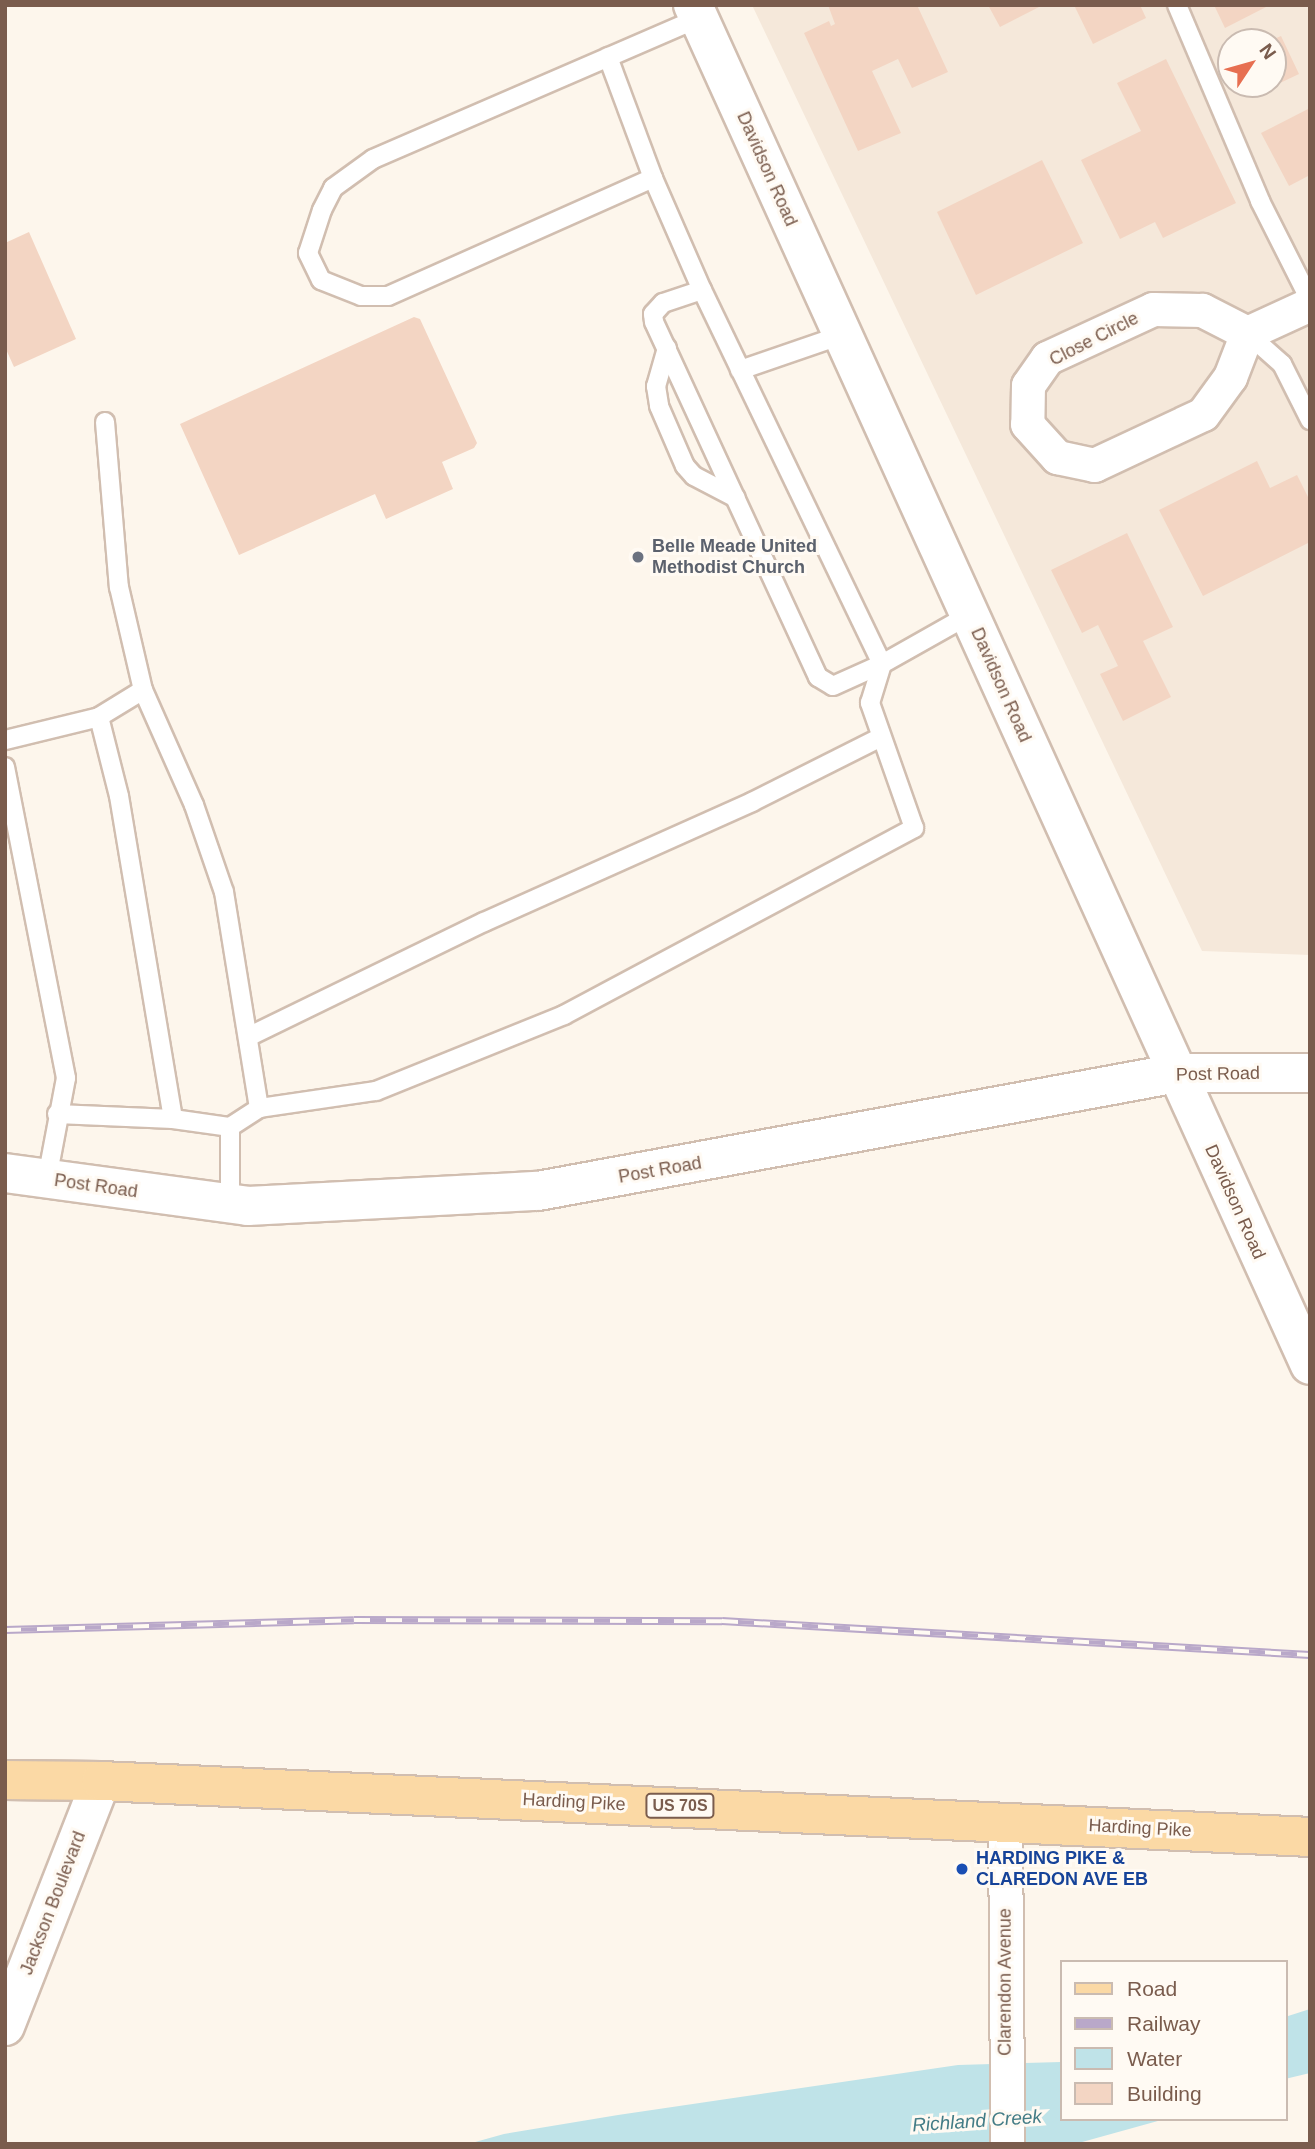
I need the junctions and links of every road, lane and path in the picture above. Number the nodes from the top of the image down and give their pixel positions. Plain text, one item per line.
1 (1177, 5) edge
2 (696, 12) edge
3 (608, 57) junction
4 (653, 178) junction
5 (702, 290) junction
6 (1310, 302) edge
7 (1247, 333) junction
8 (842, 335) junction
9 (667, 348) junction
10 (740, 370) junction
11 (1310, 420) edge
12 (105, 422) dead end
13 (736, 498) junction
14 (969, 615) junction
15 (882, 664) junction
16 (143, 690) junction
17 (99, 717) junction
18 (881, 737) junction
19 (5, 740) edge
20 (5, 767) edge
21 (250, 1036) junction
22 (1177, 1073) junction
23 (1310, 1073) edge
24 (259, 1108) junction
25 (57, 1114) junction
26 (173, 1119) junction
27 (230, 1128) junction
28 (5, 1173) edge
29 (47, 1179) junction
30 (230, 1203) junction
31 (1310, 1365) edge
32 (5, 1780) edge
33 (101, 1781) junction
34 (1005, 1821) junction
35 (1310, 1837) edge
36 (5, 2026) edge
37 (1007, 2144) edge

1 - 6 lane
2 - 3 lane
2 - 8 street, Davidson Road
3 - 4 lane
3 - 4 lane
4 - 5 lane
5 - 9 lane
5 - 10 lane
6 - 7 street
7 - 7 street, Close Circle
7 - 11 lane
8 - 10 lane
8 - 14 street, Davidson Road
9 - 13 lane
9 - 13 lane
10 - 15 lane
12 - 16 lane
13 - 15 lane
14 - 15 lane
14 - 22 street, Davidson Road
15 - 18 lane
16 - 17 lane
16 - 21 lane
17 - 19 lane
17 - 26 lane
18 - 21 lane
18 - 24 lane
20 - 25 lane
21 - 24 lane
22 - 23 street, Post Road
22 - 30 street, Post Road
22 - 31 street, Davidson Road
24 - 27 lane
25 - 26 lane
25 - 29 lane
26 - 27 lane
27 - 30 lane
28 - 29 street, Post Road
29 - 30 street, Post Road
32 - 33 main road, Harding Pike / US 70S
33 - 34 main road, Harding Pike / US 70S
33 - 36 street, Jackson Boulevard
34 - 35 main road, Harding Pike / US 70S
34 - 37 street, Clarendon Avenue

